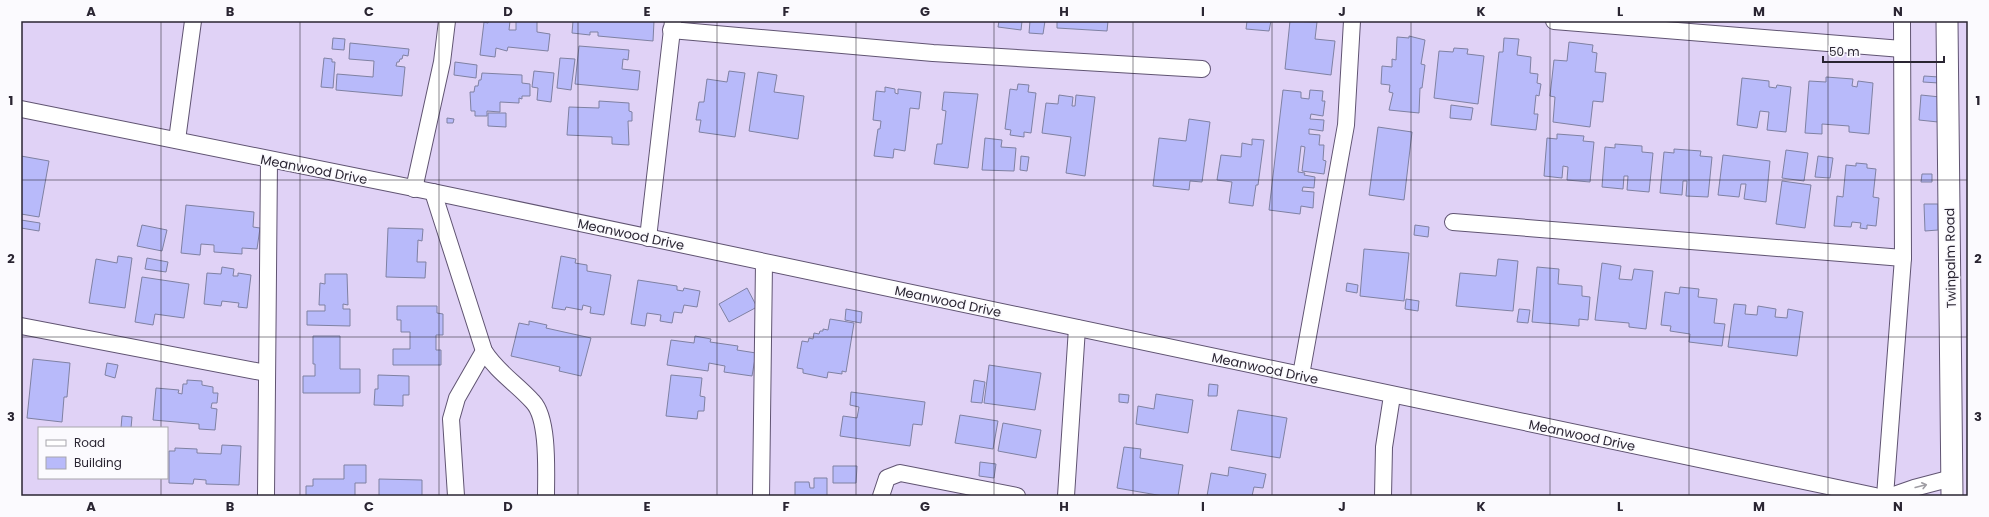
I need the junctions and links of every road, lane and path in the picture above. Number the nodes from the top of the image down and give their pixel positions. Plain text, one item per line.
1 (193, 21) edge
2 (447, 21) edge
3 (1352, 21) edge
4 (1554, 21) edge
5 (1902, 21) edge
6 (1948, 21) edge
7 (672, 26) edge
8 (1902, 49) junction
9 (1202, 69) dead end
10 (21, 109) edge
11 (177, 140) junction
12 (269, 160) junction
13 (414, 189) junction
14 (433, 192) junction
15 (1453, 222) dead end
16 (648, 238) junction
17 (1903, 258) junction
18 (764, 263) junction
19 (21, 326) edge
20 (1078, 328) junction
21 (484, 351) junction
22 (266, 373) junction
23 (1302, 375) junction
24 (1392, 396) junction
25 (1952, 487) edge
26 (266, 496) edge
27 (456, 496) edge
28 (546, 496) edge
29 (761, 496) edge
30 (881, 496) edge
31 (1017, 496) edge
32 (1066, 496) edge
33 (1383, 496) edge
34 (1875, 496) edge
35 (1885, 496) edge
36 (1891, 496) edge

1 - 11 street
2 - 13 street
3 - 23 street
4 - 8 street
5 - 8 street
6 - 25 main road, Twinpalm Road
7 - 9 street
7 - 16 street
8 - 17 street
10 - 11 street, Meanwood Drive
11 - 12 street, Meanwood Drive
12 - 13 street, Meanwood Drive
12 - 22 street
13 - 14 street, Meanwood Drive
14 - 16 street, Meanwood Drive
14 - 21 street
15 - 17 street
16 - 18 street, Meanwood Drive
17 - 35 street
18 - 20 street, Meanwood Drive
18 - 29 street
19 - 22 street
20 - 23 street, Meanwood Drive
20 - 32 street
21 - 27 street
21 - 28 street
22 - 26 street
23 - 24 street, Meanwood Drive
24 - 33 street
24 - 34 street, Meanwood Drive
36 -> 25 street
30 - 31 street

